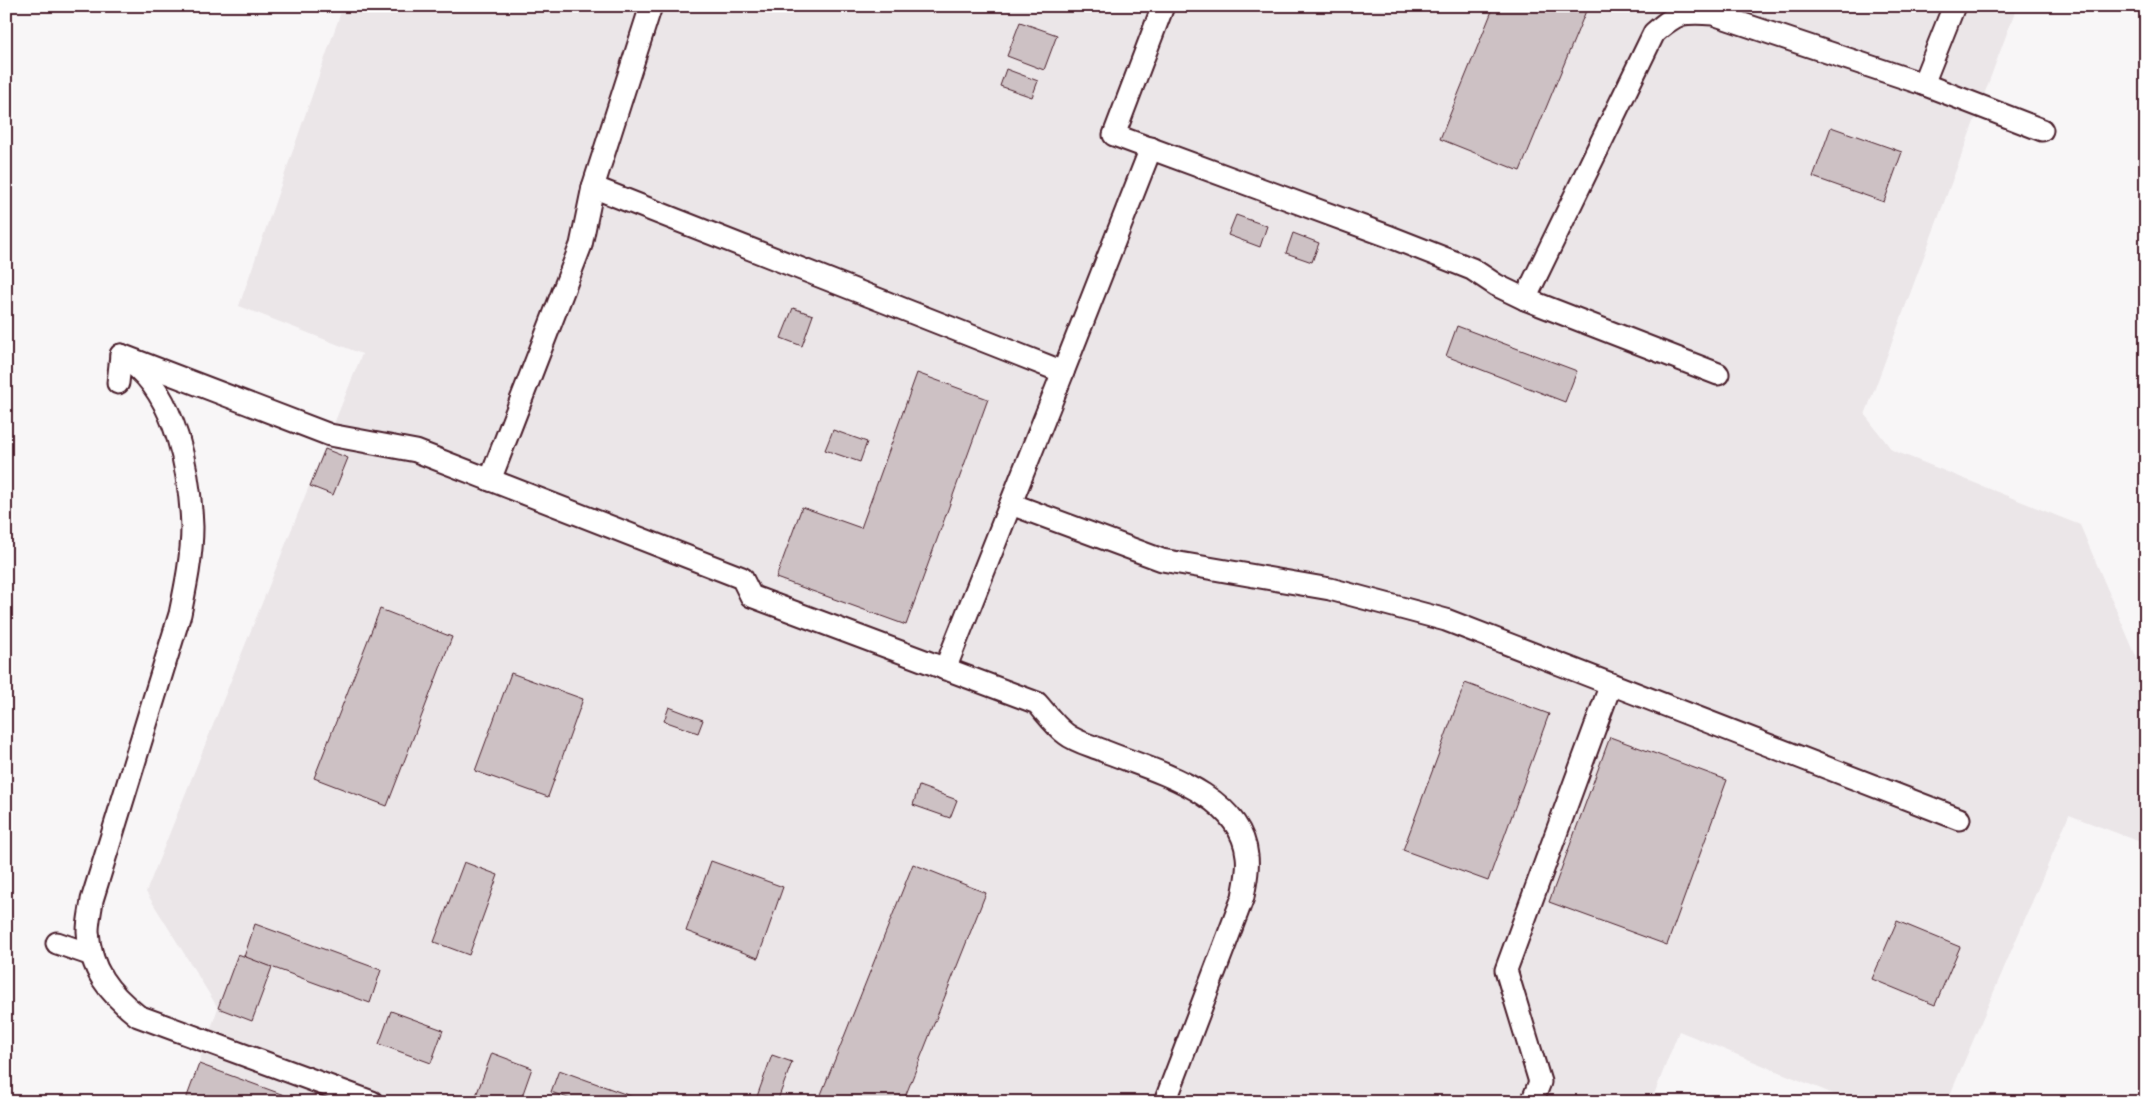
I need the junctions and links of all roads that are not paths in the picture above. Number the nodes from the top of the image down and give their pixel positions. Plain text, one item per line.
1 (651, 6) edge
2 (1163, 6) edge
3 (1954, 6) edge
4 (1923, 84) junction
5 (2042, 130) dead end
6 (1151, 148) junction
7 (593, 187) junction
8 (1526, 299) junction
9 (121, 355) junction
10 (1063, 372) junction
11 (1718, 374) dead end
12 (118, 383) dead end
13 (490, 480) junction
14 (1011, 504) junction
15 (945, 669) junction
16 (1611, 684) junction
17 (1959, 820) dead end
18 (58, 943) dead end
19 (92, 955) junction
20 (372, 1102) edge
21 (1165, 1102) edge
22 (1532, 1102) edge

1 - 7 lane
2 - 6 lane
3 - 4 lane
4 - 5 lane
4 - 8 lane
6 - 8 lane
6 - 10 lane
7 - 10 lane
7 - 13 lane
8 - 11 lane
9 - 12 lane
9 - 13 lane
9 - 19 lane
10 - 14 lane
13 - 15 lane
14 - 15 lane
14 - 16 lane
15 - 21 lane
16 - 17 lane
16 - 22 lane
18 - 19 lane
19 - 20 lane

